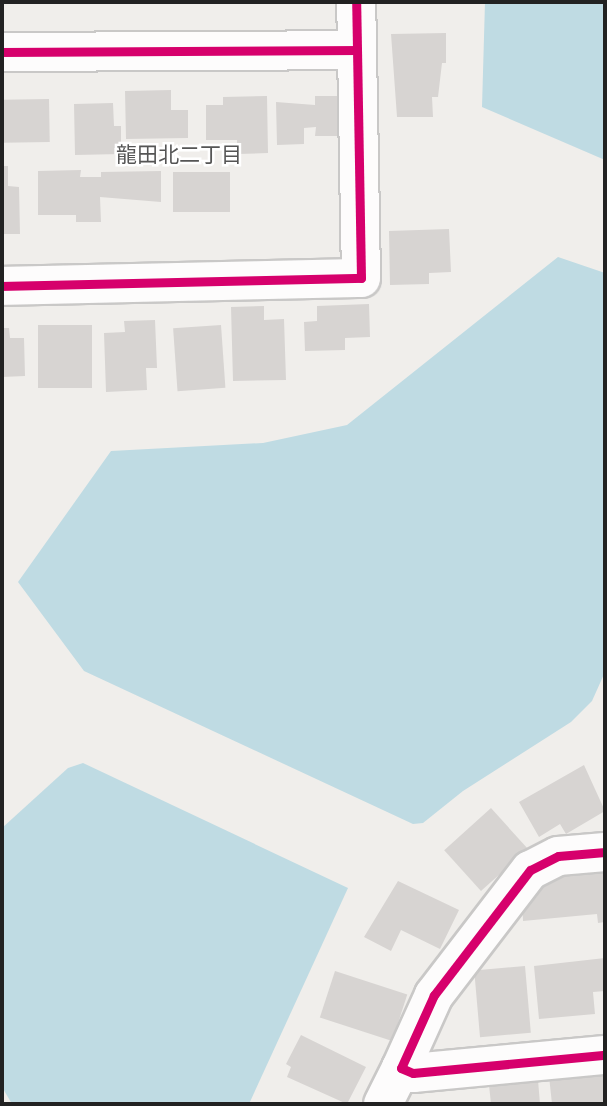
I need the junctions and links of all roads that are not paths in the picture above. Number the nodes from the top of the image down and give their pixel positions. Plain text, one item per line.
1 (356, 2) edge
2 (357, 50) junction
3 (2, 52) edge
4 (2, 286) edge
5 (605, 852) edge
6 (605, 1055) edge
7 (401, 1068) junction
8 (383, 1104) edge

1 - 2 street
2 - 3 street
2 - 4 street
5 - 7 street
6 - 7 street
7 - 8 street

